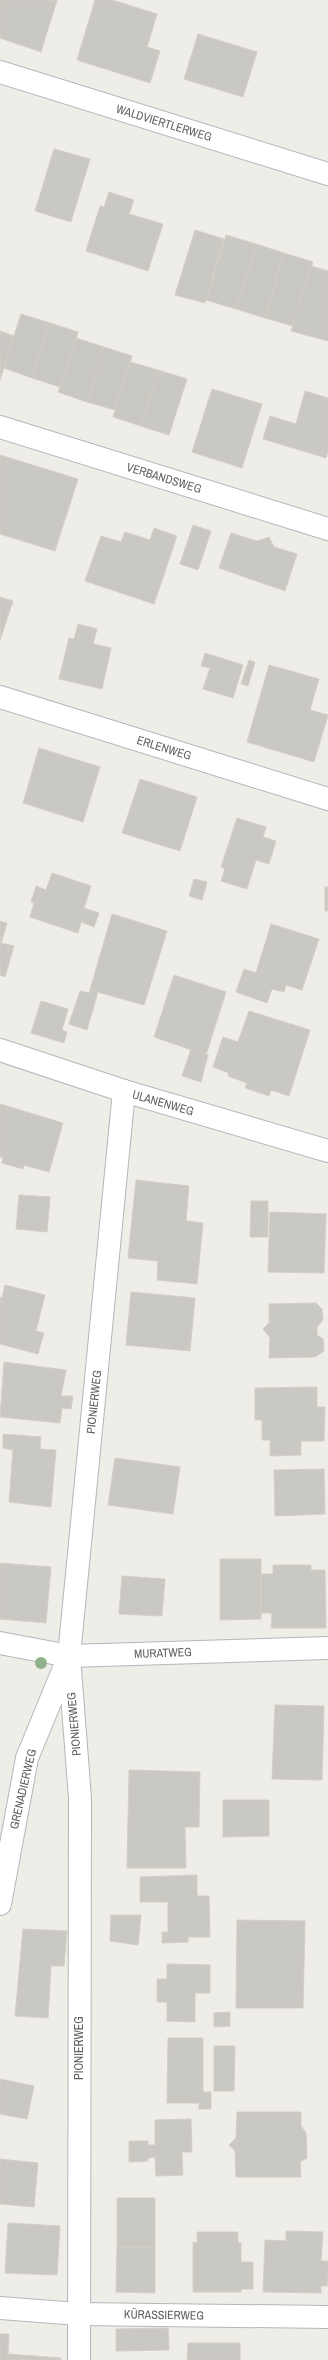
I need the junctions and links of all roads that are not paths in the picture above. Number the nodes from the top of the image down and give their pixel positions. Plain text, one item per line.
1 (0, 72) edge
2 (328, 174) edge
3 (0, 427) edge
4 (328, 529) edge
5 (0, 697) edge
6 (328, 799) edge
7 (0, 1050) edge
8 (124, 1091) junction
9 (328, 1151) edge
10 (0, 1643) edge
11 (328, 1648) edge
12 (69, 1656) junction
13 (0, 1904) edge
14 (0, 2308) edge
15 (78, 2314) junction
16 (328, 2317) edge
17 (78, 2360) edge

1 - 2 street, WALDVIERTLERWEG
3 - 4 street, VERBANDSWEG
5 - 6 street, ERLENWEG
7 - 8 street, ULANENWEG
8 - 9 street, ULANENWEG
8 - 12 street, PIONIERWEG
10 - 12 street, MURATWEG
11 - 12 street, MURATWEG
12 - 13 street, GRENADIERWEG
12 - 15 street, PIONIERWEG
14 - 15 street, KÜRASSIERWEG
15 - 16 street, KÜRASSIERWEG
15 - 17 street, PIONIERWEG

